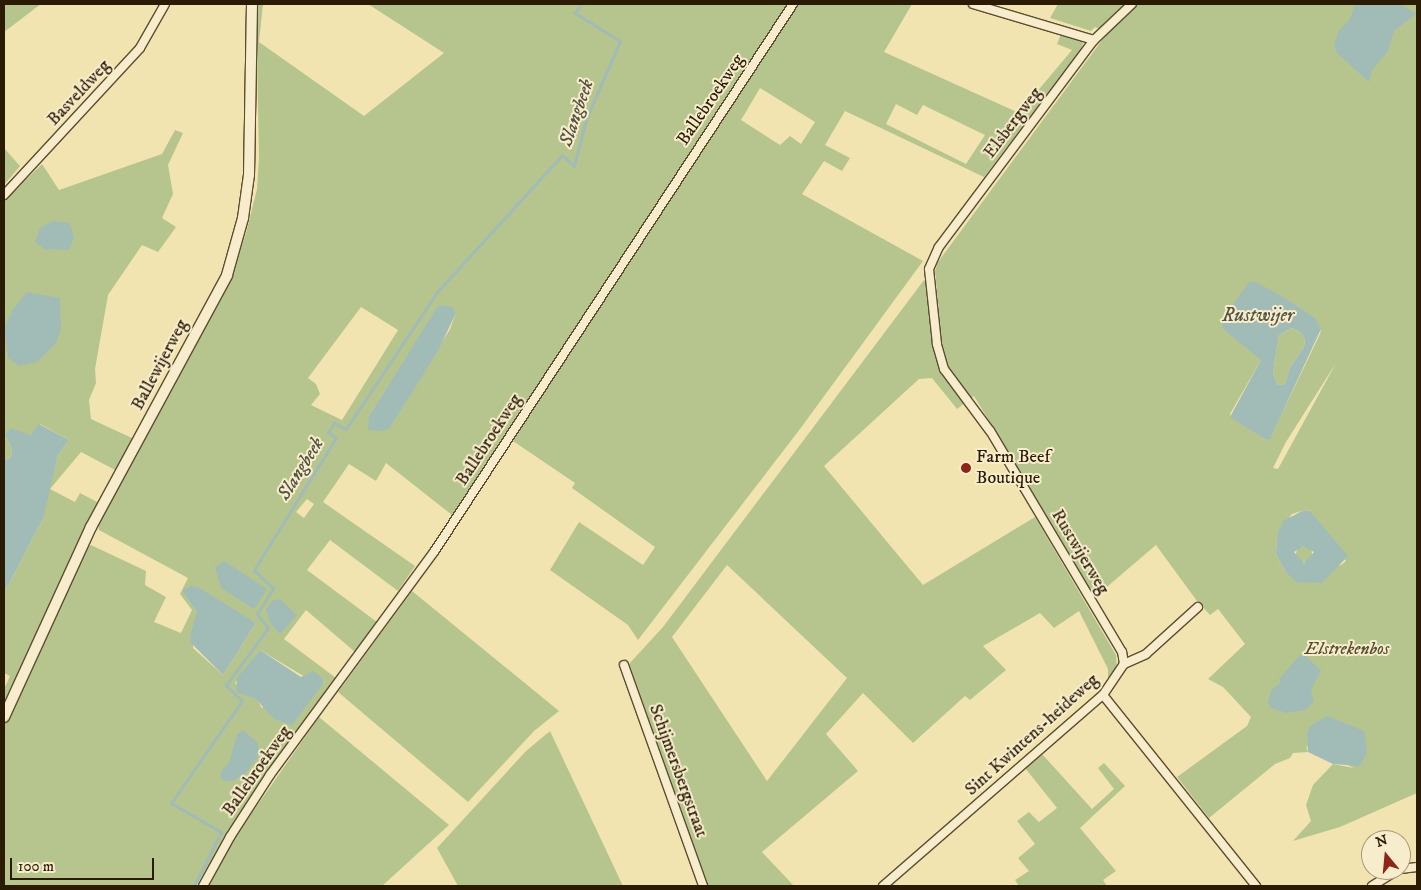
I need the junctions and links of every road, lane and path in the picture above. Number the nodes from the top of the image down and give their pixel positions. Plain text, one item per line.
1 (166, 4) edge
2 (252, 4) edge
3 (793, 4) edge
4 (973, 4) edge
5 (1132, 4) edge
6 (1094, 40) junction
7 (4, 195) edge
8 (929, 269) joint
9 (1198, 607) dead end
10 (1124, 664) junction
11 (624, 665) dead end
12 (1103, 695) junction
13 (4, 717) edge
14 (203, 886) edge
15 (703, 886) edge
16 (882, 886) edge
17 (1256, 886) edge

1 - 7 street, Basveldweg
2 - 13 street, Ballewijerweg
3 - 14 street, Ballebroekweg
4 - 6 street
5 - 6 street, Elsbergweg
6 - 8 street, Elsbergweg
8 - 10 street, Rustwijerweg
9 - 10 street
10 - 12 street, Sint Kwintens-heideweg
11 - 15 street, Schijmersbergstraat
12 - 16 street, Sint Kwintens-heideweg
12 - 17 street

